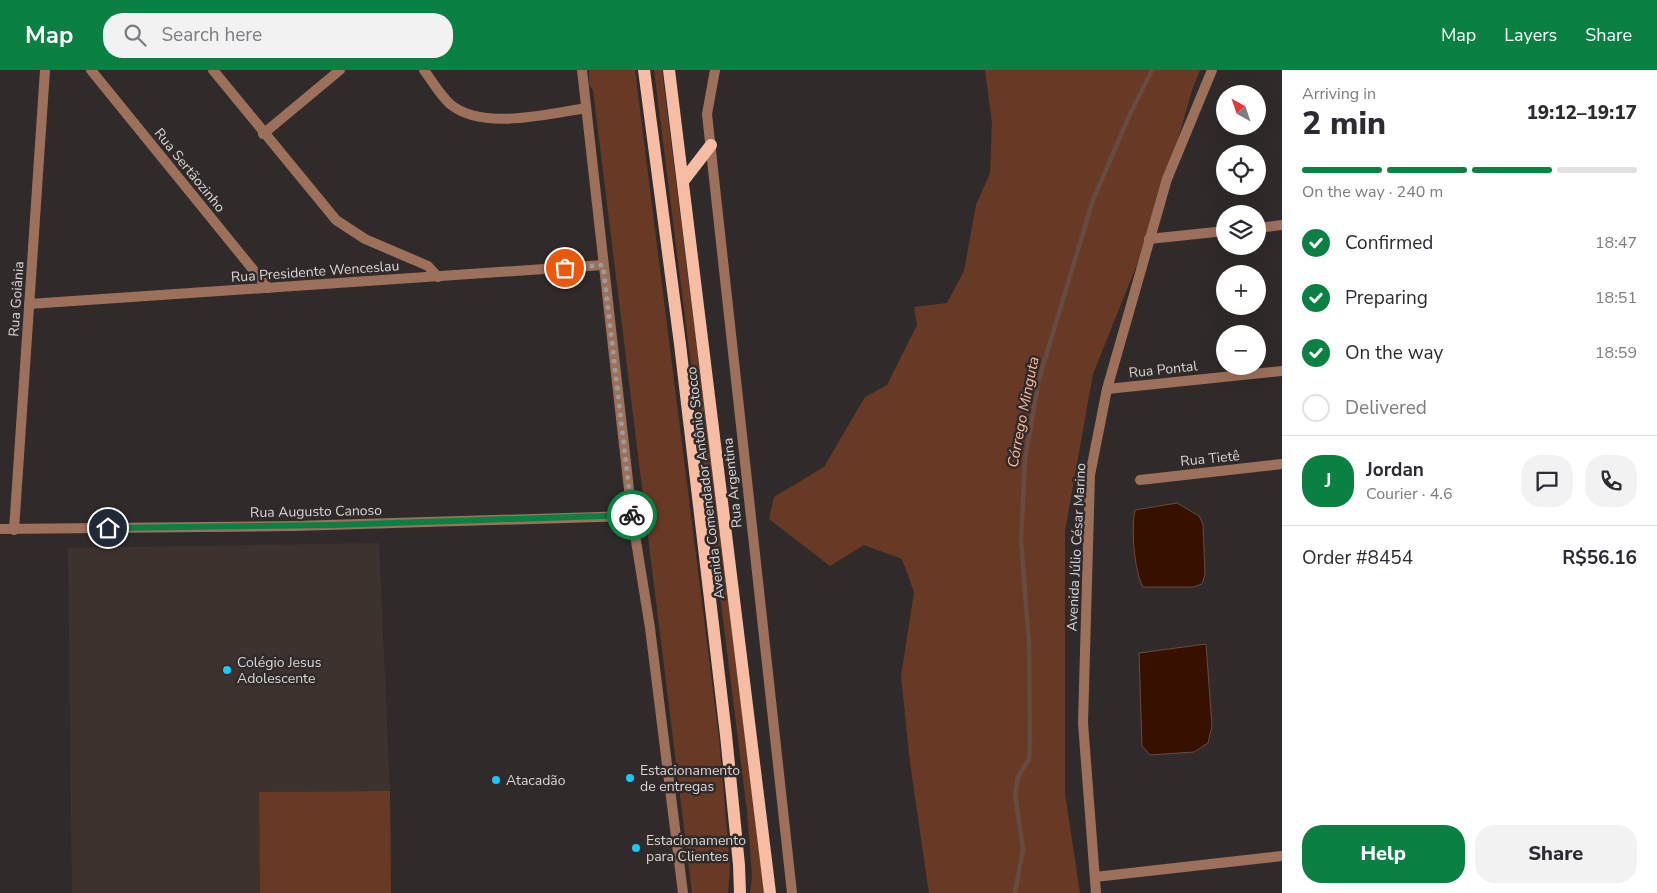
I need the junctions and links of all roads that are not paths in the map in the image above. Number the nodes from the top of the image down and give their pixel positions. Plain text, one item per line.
1 (45, 70) edge
2 (91, 70) edge
3 (213, 70) edge
4 (340, 70) edge
5 (424, 70) edge
6 (582, 70) edge
7 (644, 70) edge
8 (670, 70) edge
9 (715, 70) edge
10 (1212, 70) edge
11 (586, 108) junction
12 (263, 134) junction
13 (712, 145) junction
14 (684, 180) junction
15 (1282, 225) edge
16 (1266, 227) edge
17 (1216, 232) edge
18 (1149, 239) junction
19 (603, 265) junction
20 (438, 277) junction
21 (268, 288) junction
22 (29, 304) junction
23 (1282, 371) edge
24 (1107, 389) junction
25 (1282, 464) edge
26 (1140, 480) dead end
27 (632, 516) junction
28 (0, 530) edge
29 (14, 530) junction
30 (1282, 856) edge
31 (1095, 877) junction
32 (682, 893) edge
33 (740, 893) edge
34 (770, 893) edge
35 (792, 893) edge
36 (1096, 893) edge

1 - 22 street, Rua Goiânia
2 - 21 street, Rua Sertãozinho
3 - 12 street
4 - 12 street
5 - 11 street
6 - 11 street
7 - 33 main road, Avenida Comendador Antônio Stocco
8 - 14 main road, Avenida Comendador Antônio Stocco
9 - 13 street, Rua Argentina
10 - 18 street, Avenida Júlio César Marino
11 - 19 street
12 - 20 street
13 - 14 main road
13 - 35 street, Rua Argentina
14 - 34 main road, Avenida Comendador Antônio Stocco
15 - 16 street
17 - 18 street
18 - 24 street, Avenida Júlio César Marino
19 - 20 street, Rua Presidente Wenceslau
19 - 27 street
20 - 21 street, Rua Presidente Wenceslau
21 - 22 street, Rua Presidente Wenceslau
22 - 29 street, Rua Goiânia
23 - 24 street, Rua Pontal
24 - 31 street, Avenida Júlio César Marino
25 - 26 street, Rua Tietê
27 - 29 street, Rua Augusto Canoso
27 - 32 street
28 - 29 street, Rua Augusto Canoso
30 - 31 street
31 - 36 street, Avenida Júlio César Marino

